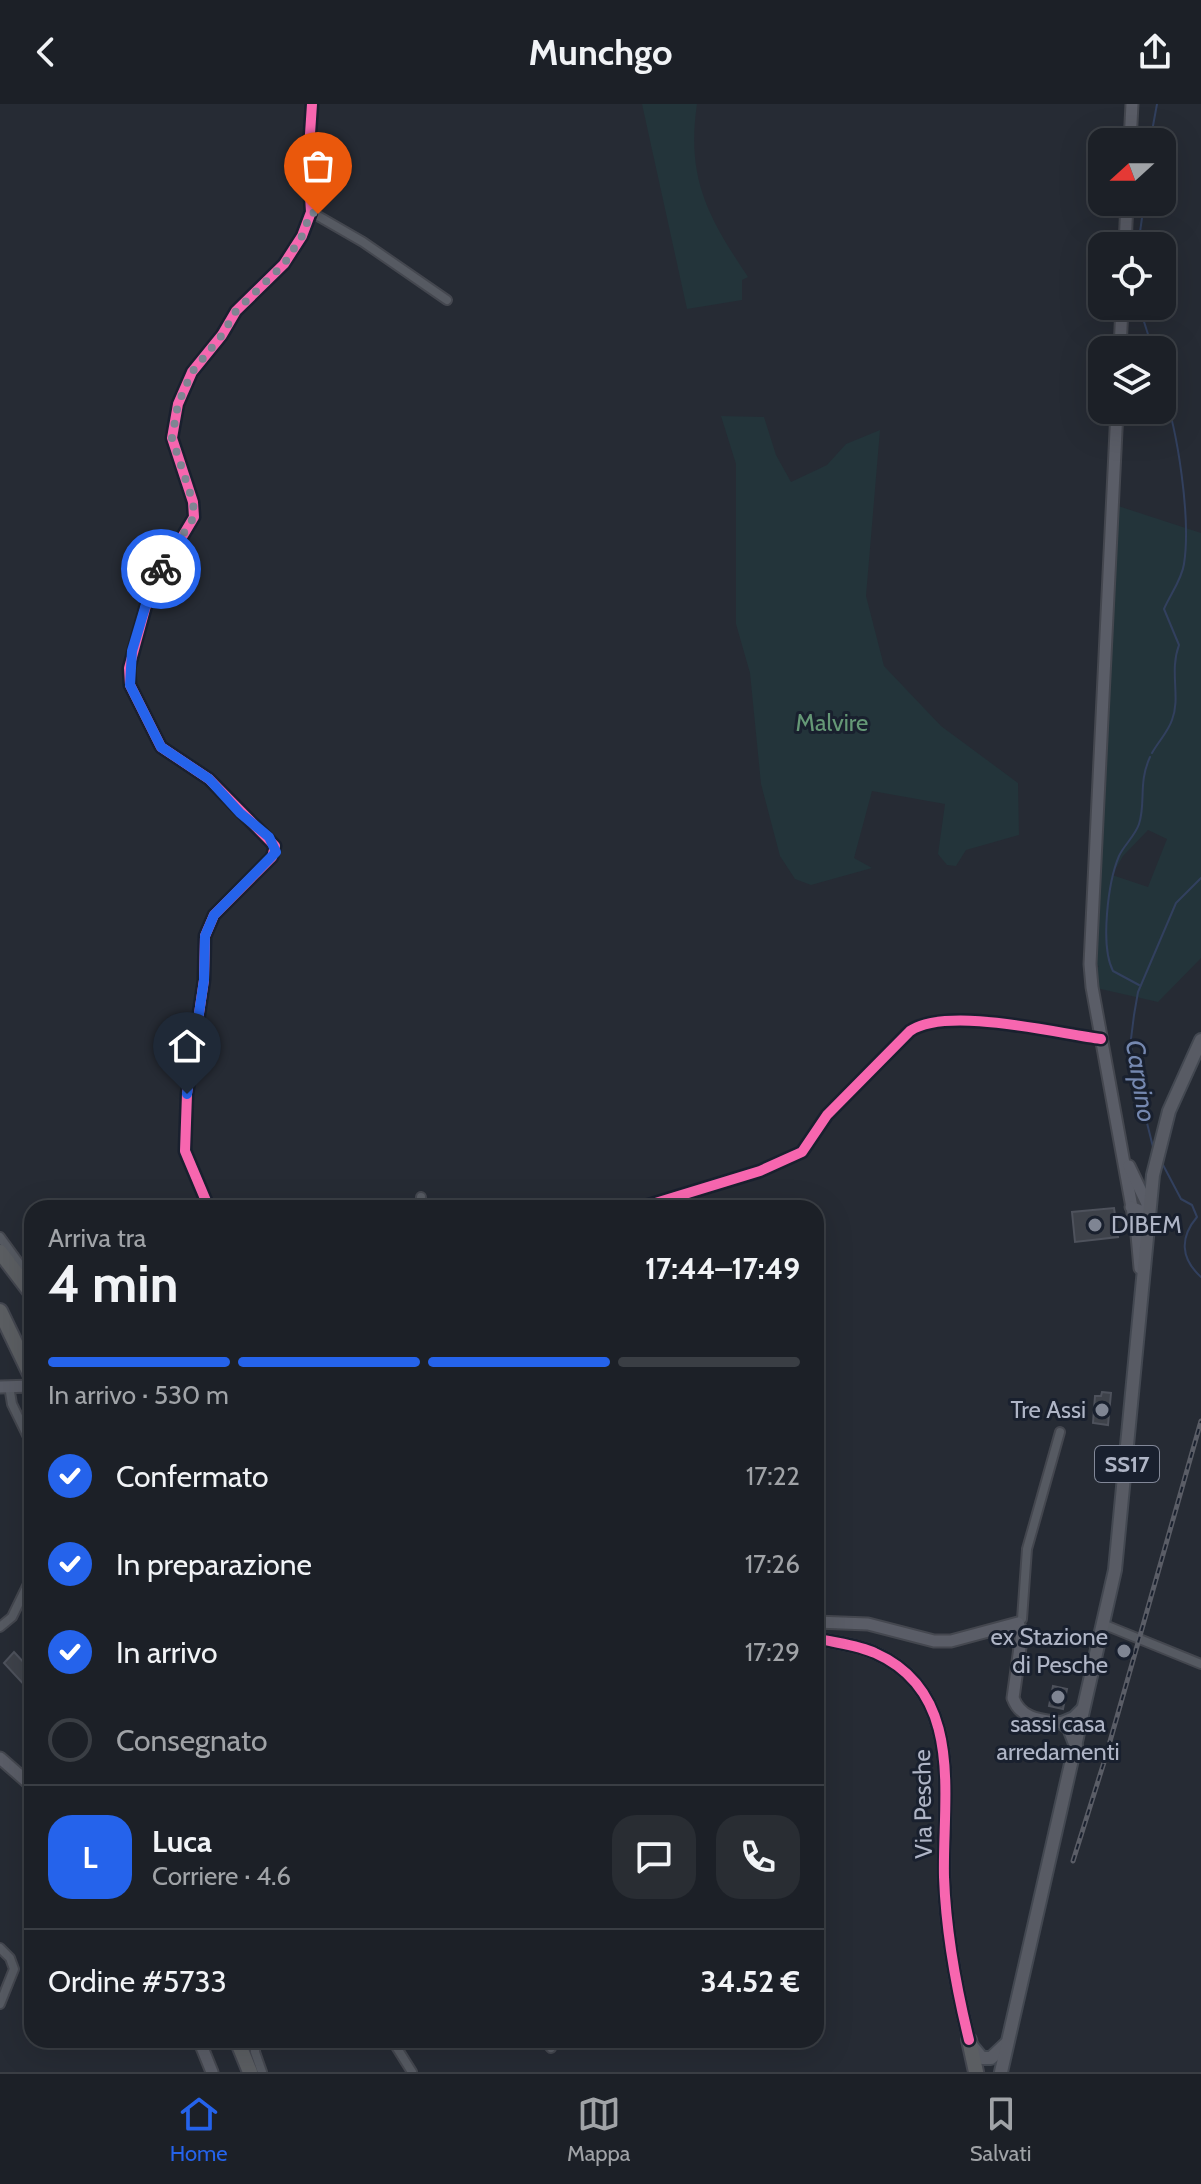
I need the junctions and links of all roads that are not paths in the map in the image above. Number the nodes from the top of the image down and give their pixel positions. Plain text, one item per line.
1 (312, 104) edge
2 (1132, 104) edge
3 (1131, 128) edge
4 (311, 212) junction
5 (447, 300) dead end
6 (1116, 424) edge
7 (1101, 1039) junction
8 (1201, 1040) edge
9 (1122, 1147) junction
10 (1153, 1175) junction
11 (1133, 1177) junction
12 (421, 1197) dead end
13 (206, 1200) edge
14 (421, 1200) edge
15 (664, 1200) edge
16 (1131, 1207) junction
17 (1149, 1208) junction
18 (0, 1237) edge
19 (0, 1252) edge
20 (24, 1270) edge
21 (24, 1284) edge
22 (1141, 1303) junction
23 (0, 1311) edge
24 (0, 1322) edge
25 (24, 1360) joint
26 (4, 1386) edge
27 (24, 1429) edge
28 (1060, 1432) dead end
29 (24, 1592) edge
30 (824, 1622) edge
31 (1018, 1623) junction
32 (1105, 1625) junction
33 (0, 1627) edge
34 (824, 1640) edge
35 (1201, 1664) edge
36 (1086, 1706) junction
37 (1062, 1723) junction
38 (1076, 1746) junction
39 (0, 1758) edge
40 (24, 1779) edge
41 (0, 1948) edge
42 (0, 2004) edge
43 (969, 2040) junction
44 (1008, 2042) junction
45 (202, 2048) edge
46 (240, 2048) edge
47 (255, 2048) edge
48 (397, 2048) edge
49 (212, 2072) edge
50 (250, 2072) edge
51 (262, 2072) edge
52 (412, 2072) edge
53 (976, 2072) edge
54 (1001, 2072) edge

1 - 4 street
2 - 3 main road
4 - 5 street
4 - 13 street
6 - 7 main road
7 - 9 main road
7 - 15 street
8 - 10 main road, SS17
9 - 11 main road
9 - 16 main road
10 - 11 main road
10 - 17 main road, SS17
11 - 17 main road
12 - 14 street
16 - 17 main road
16 - 22 main road
17 - 22 main road, SS17
18 - 20 street
19 - 21 highway
22 - 32 main road, SS17
23 - 25 highway
24 - 25 highway
26 - 27 street
28 - 31 street
29 - 33 street
30 - 31 main road
31 - 37 main road
32 - 35 street
32 - 36 main road, SS17
34 - 43 main road, Via Pesche
36 - 37 main road
36 - 38 main road, SS17
37 - 38 main road
38 - 44 main road, SS17
39 - 40 main road
41 - 42 street
43 - 44 main road
43 - 53 highway
44 - 54 main road, SS17
45 - 49 main road
46 - 50 highway
47 - 51 street
48 - 52 street

